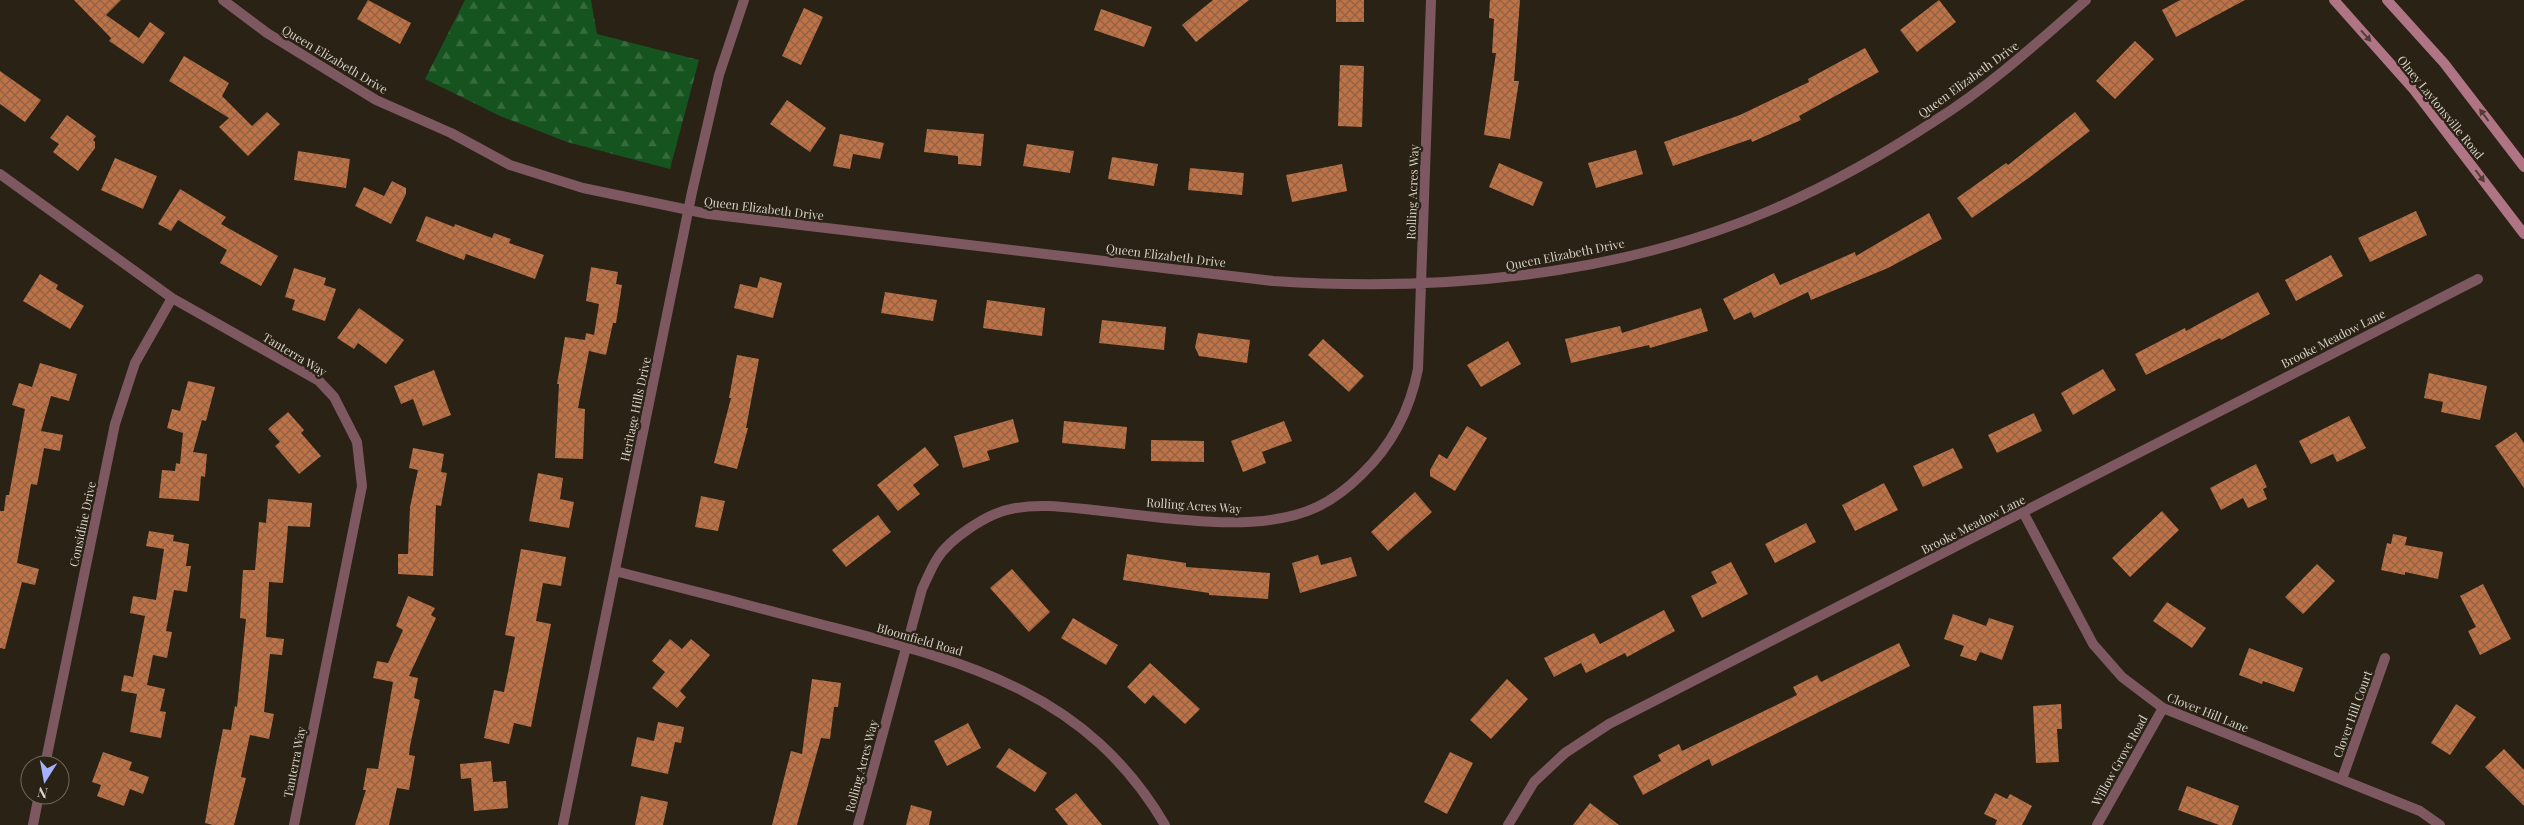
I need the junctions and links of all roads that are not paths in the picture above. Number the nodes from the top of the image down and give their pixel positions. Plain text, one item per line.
1 (222, 0) edge
2 (744, 0) edge
3 (1432, 0) edge
4 (2086, 0) edge
5 (2334, 0) edge
6 (2387, 0) edge
7 (2524, 168) edge
8 (0, 174) edge
9 (689, 210) junction
10 (2524, 234) edge
11 (2478, 279) dead end
12 (1421, 285) junction
13 (172, 298) junction
14 (2023, 512) junction
15 (615, 571) junction
16 (906, 646) junction
17 (2385, 658) dead end
18 (2163, 708) junction
19 (47, 755) edge
20 (2342, 779) junction
21 (37, 805) edge
22 (32, 825) edge
23 (294, 825) edge
24 (563, 825) edge
25 (858, 825) edge
26 (1165, 825) edge
27 (1508, 825) edge
28 (2097, 825) edge
29 (2440, 825) edge

1 - 9 street, Queen Elizabeth Drive
2 - 9 street, Heritage Hills Drive
3 - 12 street, Rolling Acres Way
4 - 12 street, Queen Elizabeth Drive
5 -> 10 main road, Olney Laytonsville Road
7 -> 6 main road
8 - 13 street, Tanterra Way
9 - 12 street, Queen Elizabeth Drive
9 - 15 street, Heritage Hills Drive
11 - 14 street, Brooke Meadow Lane
12 - 16 street, Rolling Acres Way
13 - 19 street, Considine Drive
13 - 23 street, Tanterra Way
14 - 18 street, Clover Hill Lane
14 - 27 street, Brooke Meadow Lane
15 - 16 street, Bloomfield Road
15 - 24 street, Heritage Hills Drive
16 - 25 street, Rolling Acres Way
16 - 26 street, Bloomfield Road
17 - 20 street, Clover Hill Court
18 - 20 street, Clover Hill Lane
18 - 28 street, Willow Grove Road
20 - 29 street, Clover Hill Lane
21 - 22 street

